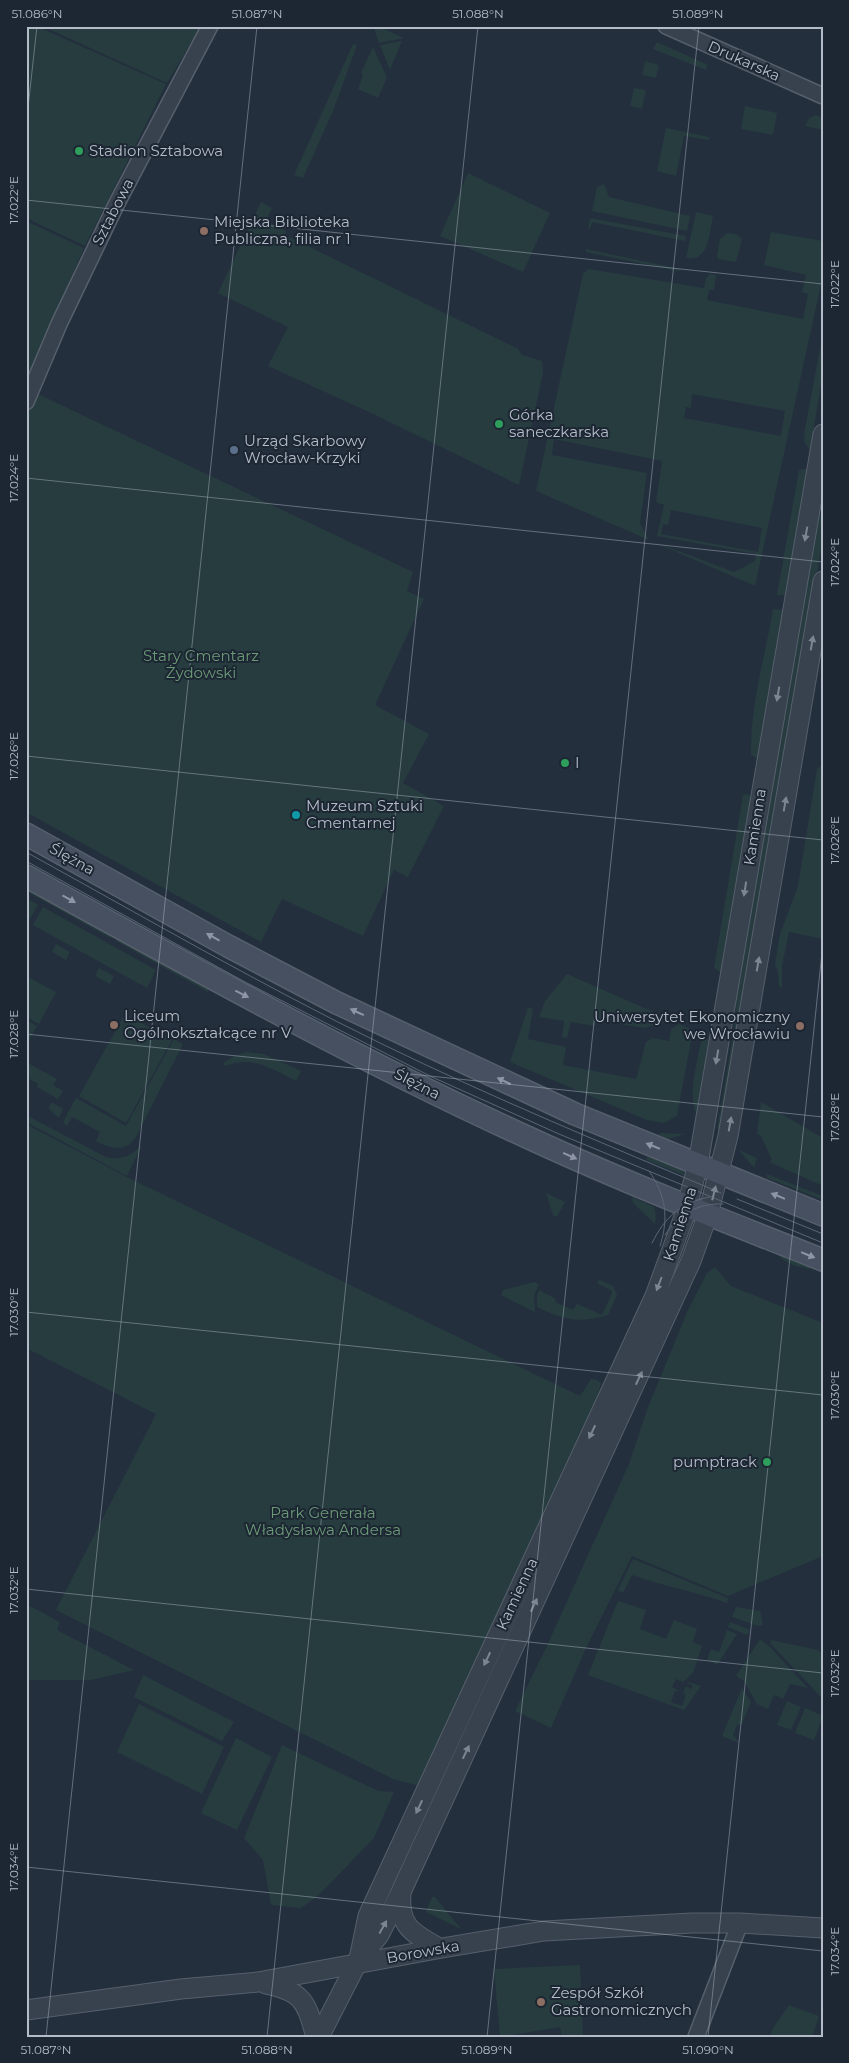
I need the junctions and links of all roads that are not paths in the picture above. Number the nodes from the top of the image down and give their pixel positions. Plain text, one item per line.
1 (210, 26) edge
2 (666, 26) edge
3 (823, 96) edge
4 (26, 402) edge
5 (823, 434) edge
6 (817, 502) edge
7 (823, 581) edge
8 (26, 834) edge
9 (26, 876) edge
10 (698, 1164) junction
11 (719, 1171) junction
12 (688, 1206) junction
13 (708, 1214) junction
14 (823, 1215) edge
15 (823, 1260) edge
16 (401, 1892) junction
17 (740, 1923) junction
18 (823, 1928) edge
19 (439, 1948) junction
20 (358, 1961) junction
21 (258, 1982) junction
22 (26, 2010) edge
23 (318, 2037) edge
24 (696, 2037) edge

1 - 4 street, Sztabowa
2 - 3 street, Drukarska
5 - 6 street, Kamienna
6 -> 10 street, Kamienna
11 -> 7 street, Kamienna
10 -> 8 main road, Ślężna
9 -> 12 main road, Ślężna
10 - 11 main road, Ślężna
10 - 12 street, Kamienna
13 -> 11 street, Kamienna
14 -> 11 main road, Ślężna
12 - 13 main road, Ślężna
12 -> 20 street, Kamienna
13 -> 15 main road, Ślężna
16 -> 13 street, Kamienna
16 - 19 street
20 -> 16 street, Kamienna
17 - 18 street, Borowska
17 - 19 street, Borowska
17 - 24 street
19 - 20 street, Borowska
20 - 21 street, Borowska
20 - 23 street, Kamienna
21 - 22 street, Borowska
21 - 23 street

